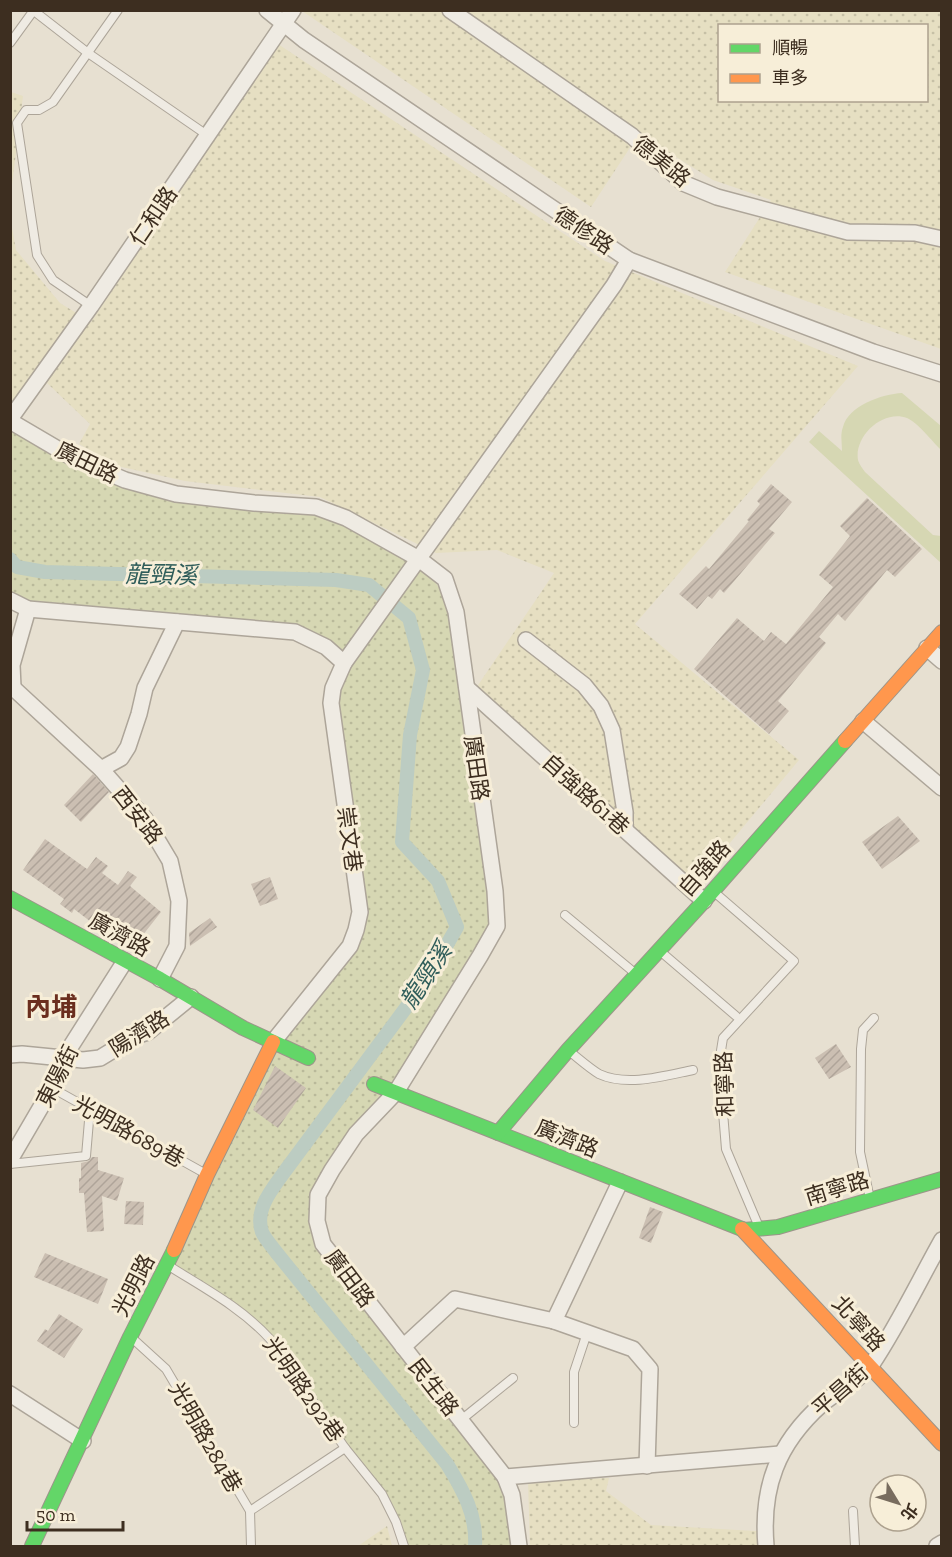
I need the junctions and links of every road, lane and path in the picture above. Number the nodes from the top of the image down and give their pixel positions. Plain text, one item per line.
1 (118, 10) edge
2 (267, 10) edge
3 (293, 10) edge
4 (450, 10) edge
5 (34, 11) edge
6 (283, 23) junction
7 (10, 43) edge
8 (88, 53) junction
9 (207, 135) junction
10 (942, 240) edge
11 (629, 260) junction
12 (91, 306) junction
13 (942, 374) edge
14 (10, 420) edge
15 (419, 559) junction
16 (10, 600) edge
17 (28, 609) junction
18 (177, 622) junction
19 (942, 632) edge
20 (526, 640) dead end
21 (927, 648) junction
22 (942, 661) edge
23 (344, 663) junction
24 (12, 686) edge
25 (467, 688) junction
26 (862, 721) junction
27 (101, 770) junction
28 (942, 788) edge
29 (625, 829) junction
30 (708, 895) junction
31 (10, 898) edge
32 (565, 915) dead end
33 (659, 950) junction
34 (124, 962) junction
35 (637, 975) junction
36 (160, 979) junction
37 (191, 997) junction
38 (736, 1016) dead end
39 (874, 1018) dead end
40 (273, 1042) junction
41 (568, 1050) junction
42 (10, 1055) edge
43 (64, 1057) junction
44 (308, 1058) dead end
45 (693, 1070) dead end
46 (374, 1084) dead end
47 (52, 1088) junction
48 (396, 1092) junction
49 (90, 1109) junction
50 (498, 1132) junction
51 (10, 1162) edge
52 (207, 1175) junction
53 (940, 1178) edge
54 (620, 1182) junction
55 (870, 1200) junction
56 (759, 1229) junction
57 (744, 1230) junction
58 (942, 1240) edge
59 (167, 1265) junction
60 (554, 1321) junction
61 (587, 1333) junction
62 (130, 1337) junction
63 (403, 1347) junction
64 (870, 1366) junction
65 (513, 1378) dead end
66 (10, 1394) edge
67 (460, 1420) junction
68 (574, 1423) dead end
69 (83, 1441) junction
70 (942, 1444) edge
71 (345, 1448) junction
72 (780, 1454) junction
73 (647, 1466) junction
74 (506, 1477) junction
75 (250, 1511) junction
76 (853, 1511) dead end
77 (942, 1544) edge
78 (32, 1546) edge
79 (251, 1546) edge
80 (404, 1546) edge
81 (519, 1546) edge
82 (766, 1546) edge
83 (855, 1546) edge
84 (937, 1546) edge

1 - 8 lane
2 - 6 street, 德修路
3 - 6 street, 仁和路
4 - 10 street, 德美路
5 - 7 lane
5 - 8 lane
6 - 9 street, 仁和路
6 - 11 street, 德修路
8 - 9 lane
8 - 12 lane
9 - 12 street, 仁和路
11 - 13 street, 德修路
11 - 15 street, 崇文巷
12 - 14 street, 仁和路
14 - 15 street, 廣田路
15 - 23 street, 崇文巷
15 - 25 street, 廣田路
16 - 17 street
17 - 18 street
17 - 24 street, 西安路
18 - 23 street
18 - 27 street
19 - 21 main road, 自強路
20 - 29 street
21 - 22 street
21 - 26 main road, 自強路
23 - 40 street, 崇文巷
24 - 27 street, 西安路
25 - 29 street, 自強路61巷
25 - 48 street, 廣田路
26 - 28 street
26 - 30 main road, 自強路
27 - 36 street, 西安路
29 - 30 street, 自強路61巷
30 - 33 main road, 自強路
30 - 56 lane, 和寧路
31 - 34 main road, 廣濟路
32 - 35 lane
33 - 35 main road, 自強路
33 - 38 lane
34 - 36 main road, 廣濟路
34 - 43 street, 東陽街
35 - 41 main road, 自強路
36 - 37 main road, 廣濟路
37 - 40 main road, 廣濟路
37 - 43 street, 陽濟路
39 - 55 lane
40 - 44 main road, 廣濟路
40 - 52 main road, 光明路
41 - 45 lane
41 - 50 main road, 自強路
42 - 43 street, 陽濟路
43 - 47 street, 東陽街
46 - 48 main road, 廣濟路
47 - 49 lane, 光明路689巷
47 - 51 street, 東陽街
48 - 50 main road, 廣濟路
48 - 63 street, 廣田路
49 - 51 lane
49 - 52 lane, 光明路689巷
50 - 54 main road, 廣濟路
52 - 59 main road, 光明路
53 - 55 main road, 南寧路
54 - 57 main road, 廣濟路
54 - 60 street
55 - 56 main road, 南寧路
56 - 57 main road, 南寧路
57 - 64 main road, 北寧路
58 - 64 street, 平昌街
59 - 62 main road, 光明路
59 - 71 lane, 光明路292巷
60 - 61 street, 民生路
60 - 63 street, 民生路
61 - 68 lane
61 - 73 street, 民生路
62 - 69 main road, 光明路
62 - 75 lane, 光明路284巷
63 - 67 street, 民生路
64 - 70 main road, 北寧路
64 - 72 street, 平昌街
65 - 67 lane
66 - 69 street
67 - 74 street, 民生路
69 - 78 main road, 光明路
71 - 75 lane, 光明路284巷
71 - 80 lane, 光明路292巷
72 - 73 street
72 - 82 street, 平昌街
73 - 74 street
74 - 81 street, 民生路
75 - 79 lane
76 - 83 lane
77 - 84 street

